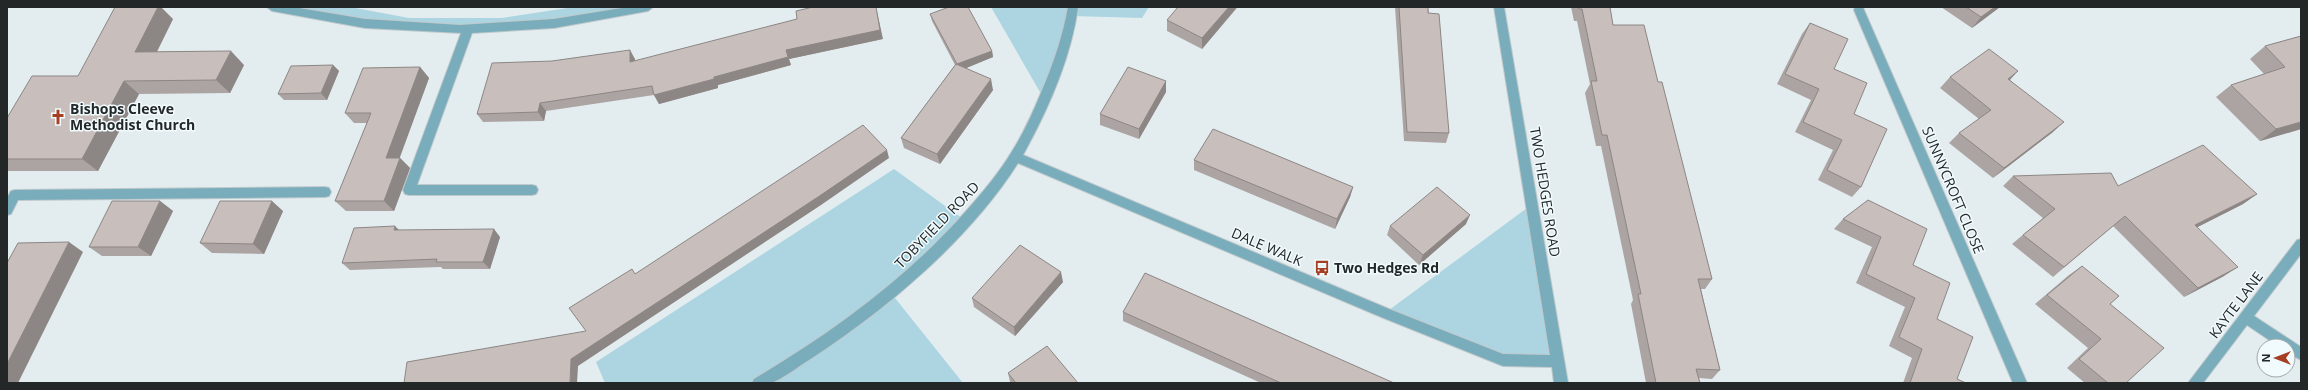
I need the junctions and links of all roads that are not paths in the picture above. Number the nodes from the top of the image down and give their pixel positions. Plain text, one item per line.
1 (272, 7) edge
2 (648, 7) edge
3 (1073, 7) edge
4 (1498, 7) edge
5 (1859, 10) dead end
6 (468, 29) junction
7 (1015, 157) junction
8 (532, 190) dead end
9 (325, 192) dead end
10 (7, 210) edge
11 (2301, 244) edge
12 (2246, 318) junction
13 (2301, 354) edge
14 (1557, 361) junction
15 (759, 383) edge
16 (1561, 383) edge
17 (2020, 383) edge
18 (2195, 383) edge

1 - 6 street
2 - 6 street
3 - 7 street, TOBYFIELD ROAD
4 - 14 street, TWO HEDGES ROAD
5 - 17 street, SUNNYCROFT CLOSE
6 - 8 street
7 - 14 street, DALE WALK
7 - 15 street, TOBYFIELD ROAD
9 - 10 street
11 - 12 street, KAYTE LANE
12 - 13 street
12 - 18 street, KAYTE LANE
14 - 16 street, TWO HEDGES ROAD

